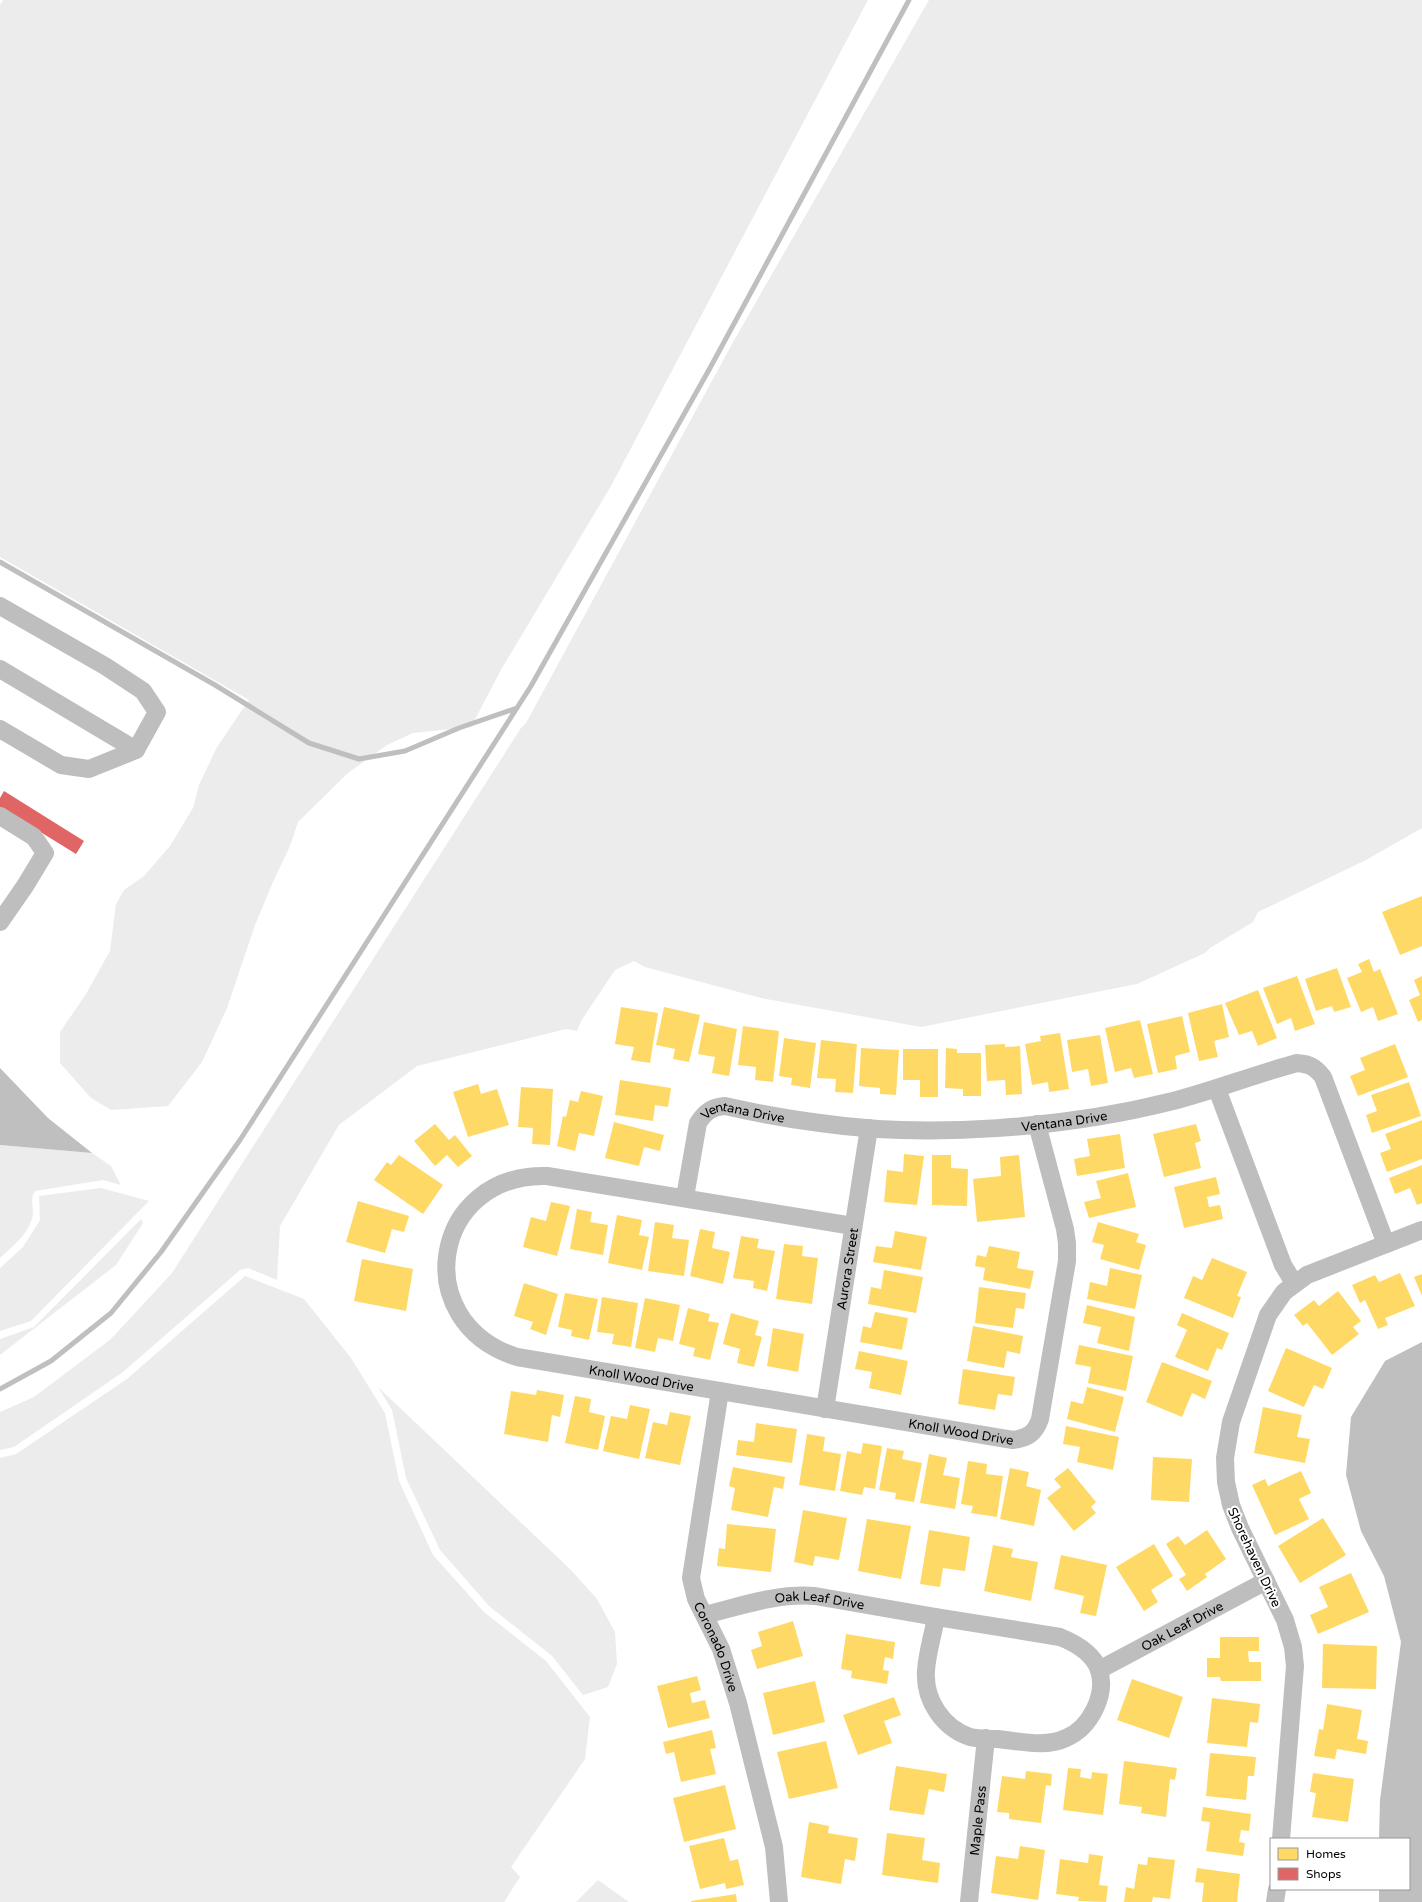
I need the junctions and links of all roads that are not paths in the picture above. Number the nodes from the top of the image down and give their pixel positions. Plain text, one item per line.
1 (0, 606) edge
2 (0, 670) edge
3 (0, 729) edge
4 (136, 750) junction
5 (0, 816) edge
6 (0, 922) edge
7 (1217, 1089) junction
8 (1037, 1124) junction
9 (869, 1128) junction
10 (685, 1197) junction
11 (853, 1226) junction
12 (1422, 1230) edge
13 (1386, 1244) junction
14 (1294, 1283) junction
15 (720, 1391) junction
16 (825, 1409) junction
17 (1266, 1581) junction
18 (705, 1616) junction
19 (936, 1618) junction
20 (1099, 1670) junction
21 (986, 1738) junction
22 (1281, 1838) edge
23 (1276, 1890) edge
24 (779, 1902) edge
25 (969, 1902) edge
26 (1275, 1902) edge

1 - 4 street
2 - 4 street
3 - 4 street
5 - 6 street
7 - 8 street, Ventana Drive
7 - 13 street, Ventana Drive
7 - 14 street
8 - 9 street, Ventana Drive
8 - 16 street, Knoll Wood Drive
9 - 10 street, Ventana Drive
9 - 11 street, Aurora Street
10 - 11 street, Knoll Wood Drive
10 - 15 street, Knoll Wood Drive
11 - 16 street, Aurora Street
12 - 13 street, Shorehaven Drive
13 - 14 street, Shorehaven Drive
14 - 17 street, Shorehaven Drive
15 - 16 street, Knoll Wood Drive
15 - 18 street, Coronado Drive
17 - 20 street, Oak Leaf Drive
17 - 22 street, Shorehaven Drive
18 - 19 street, Oak Leaf Drive
18 - 24 street, Coronado Drive
19 - 20 street, Oak Leaf Drive
19 - 21 street
20 - 21 street
21 - 25 street, Maple Pass
23 - 26 street

